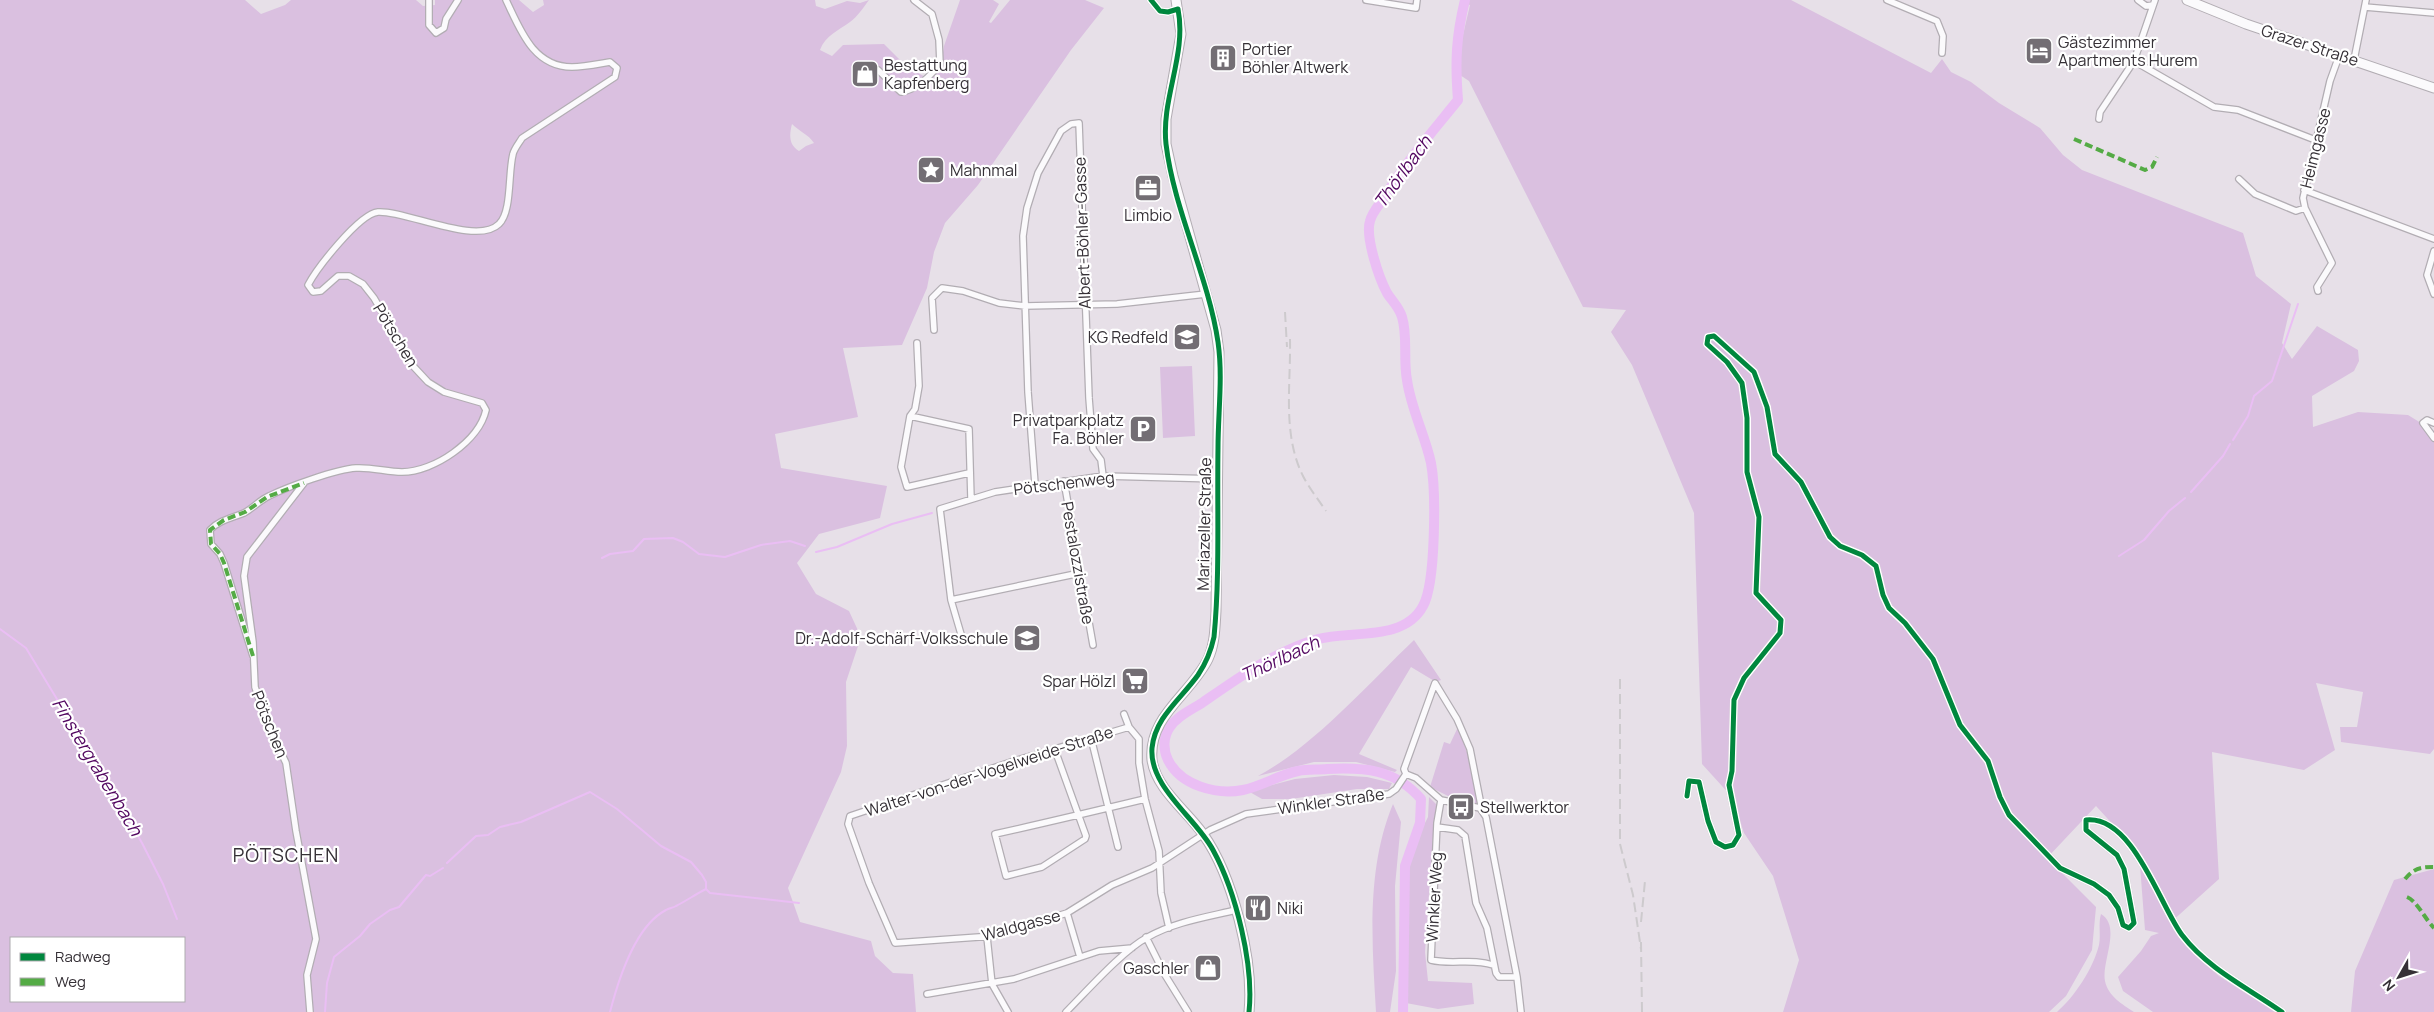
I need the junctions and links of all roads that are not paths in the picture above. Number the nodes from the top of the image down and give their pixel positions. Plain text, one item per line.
1 (429, 0) edge
2 (458, 0) edge
3 (506, 0) edge
4 (914, 0) edge
5 (1150, 0) edge
6 (1366, 0) edge
7 (1417, 0) edge
8 (1887, 0) edge
9 (2138, 0) edge
10 (2187, 0) edge
11 (2366, 0) edge
12 (2154, 2) edge
13 (1177, 4) edge
14 (2365, 7) junction
15 (2434, 12) edge
16 (1942, 53) dead end
17 (2339, 56) junction
18 (2354, 60) junction
19 (2134, 61) junction
20 (878, 70) dead end
21 (2434, 88) edge
22 (2098, 119) dead end
23 (2318, 141) junction
24 (2239, 179) dead end
25 (2304, 190) junction
26 (2305, 208) junction
27 (2434, 238) edge
28 (2434, 251) edge
29 (2318, 291) dead end
30 (1206, 294) junction
31 (2434, 294) edge
32 (1025, 306) junction
33 (1085, 306) junction
34 (934, 330) dead end
35 (917, 342) dead end
36 (910, 416) junction
37 (2434, 423) edge
38 (2434, 438) edge
39 (969, 473) junction
40 (1103, 476) junction
41 (1218, 479) junction
42 (1064, 481) junction
43 (304, 483) junction
44 (1035, 484) junction
45 (971, 499) junction
46 (1080, 573) junction
47 (951, 600) junction
48 (962, 641) dead end
49 (1093, 645) dead end
50 (253, 656) junction
51 (1124, 714) dead end
52 (1129, 728) junction
53 (1091, 738) junction
54 (1055, 750) junction
55 (1404, 775) junction
56 (1687, 796) dead end
57 (1145, 800) junction
58 (1441, 800) junction
59 (1109, 808) junction
60 (1482, 810) junction
61 (1078, 815) junction
62 (850, 816) joint
63 (1437, 827) junction
64 (1204, 834) junction
65 (1118, 847) dead end
66 (1161, 862) junction
67 (1236, 910) junction
68 (1067, 913) junction
69 (1169, 928) junction
70 (987, 937) junction
71 (1146, 937) junction
72 (1132, 948) junction
73 (1080, 957) junction
74 (1493, 965) junction
75 (1517, 977) junction
76 (992, 984) junction
77 (927, 994) dead end
78 (310, 1012) edge
79 (1008, 1012) edge
80 (1066, 1012) edge
81 (1188, 1012) edge
82 (1249, 1012) edge
83 (1522, 1012) edge
84 (2282, 1012) edge

1 - 2 street
3 - 43 street, Pötschen
4 - 20 street
5 - 13 street
6 - 7 street
8 - 16 street
9 - 12 street
10 - 17 main road, Grazer Straße
11 - 14 street
12 - 19 street
13 - 30 main road, Mariazeller Straße
14 - 15 street
14 - 18 street
17 - 18 main road, Grazer Straße
17 - 23 street, Heimgasse
18 - 21 main road, Grazer Straße
19 - 22 street
19 - 23 street
23 - 25 street, Heimgasse
24 - 26 street
25 - 26 street, Heimgasse
25 - 27 street
26 - 29 street, Heimgasse
28 - 31 street
30 - 33 street
30 - 41 main road, Mariazeller Straße
32 - 33 street
32 - 33 street, Albert-Böhler-Gasse
32 - 34 street
32 - 44 street
33 - 40 street, Albert-Böhler-Gasse
35 - 36 street
36 - 39 street
36 - 39 street
37 - 38 street
39 - 45 street
40 - 41 street, Pötschenweg
40 - 42 street, Pötschenweg
41 - 64 main road, Mariazeller Straße
42 - 44 street, Pötschenweg
42 - 46 street, Pestalozzistraße
43 - 50 street, Pötschen
43 - 50 street
44 - 45 street, Pötschenweg
45 - 47 street, Pötschenweg
46 - 47 street
46 - 49 street, Pestalozzistraße
47 - 48 street, Pötschenweg
50 - 78 street, Pötschen
51 - 52 street
52 - 53 street, Walter-von-der-Vogelweide-Straße
52 - 57 street
53 - 54 street, Walter-von-der-Vogelweide-Straße
53 - 59 street
54 - 61 street
54 - 62 street, Walter-von-der-Vogelweide-Straße
55 - 58 street
55 - 60 street
55 - 64 street, Winkler Straße
56 - 84 street
57 - 59 street
57 - 66 street
58 - 60 street
58 - 63 street, Winkler Weg
59 - 61 street
59 - 65 street
60 - 75 street
61 - 61 street
62 - 70 street, Waldgasse
63 - 74 street
63 - 74 street, Winkler Weg
64 - 66 street, Waldgasse
64 - 67 main road, Mariazeller Straße
66 - 68 street, Waldgasse
66 - 69 street
67 - 69 street
67 - 82 main road, Mariazeller Straße
68 - 70 street, Waldgasse
68 - 73 street
69 - 71 street
70 - 76 street
71 - 72 street
71 - 81 street
72 - 73 street
72 - 80 street
73 - 76 street
74 - 75 street
75 - 83 street
76 - 77 street
76 - 79 street

